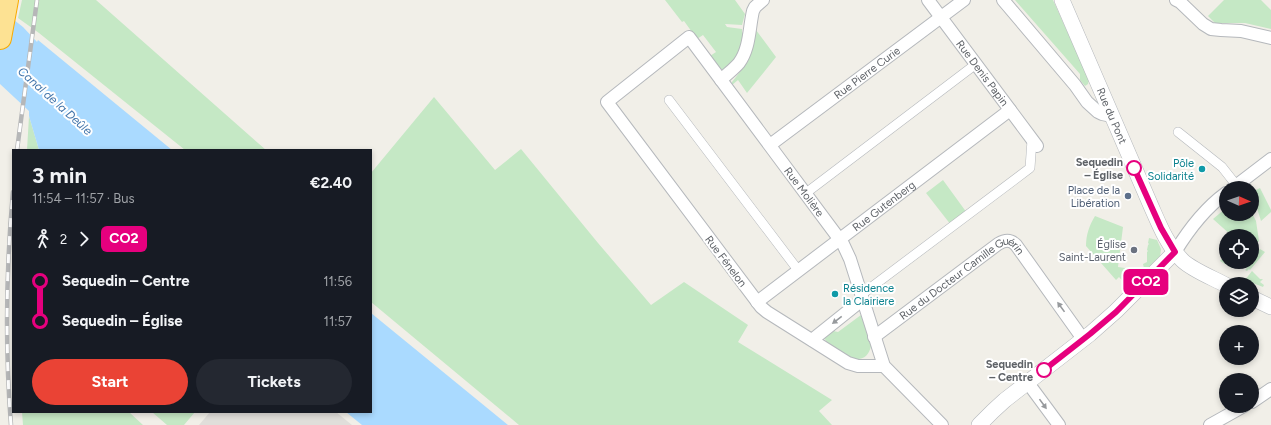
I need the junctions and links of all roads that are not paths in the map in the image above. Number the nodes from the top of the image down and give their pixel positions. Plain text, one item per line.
1 (764, 0) edge
2 (928, 0) edge
3 (964, 0) edge
4 (1003, 0) edge
5 (1062, 0) edge
6 (1176, 0) edge
7 (7, 2) edge
8 (941, 17) junction
9 (0, 38) edge
10 (1271, 38) edge
11 (976, 64) junction
12 (721, 80) junction
13 (1075, 85) junction
14 (1100, 88) junction
15 (669, 100) dead end
16 (607, 102) joint
17 (1010, 110) junction
18 (1112, 116) junction
19 (1178, 132) dead end
20 (1034, 143) joint
21 (770, 145) junction
22 (1271, 160) edge
23 (1231, 181) edge
24 (1243, 181) edge
25 (806, 193) junction
26 (1219, 199) edge
27 (840, 239) junction
28 (1175, 252) junction
29 (798, 270) junction
30 (1219, 281) edge
31 (862, 297) junction
32 (1259, 301) edge
33 (756, 302) junction
34 (1271, 307) edge
35 (874, 337) junction
36 (1083, 339) junction
37 (812, 340) junction
38 (884, 366) junction
39 (1028, 382) junction
40 (1271, 389) edge
41 (1259, 397) edge
42 (1231, 420) edge
43 (942, 425) edge
44 (979, 425) edge
45 (1059, 425) edge
46 (1210, 425) edge

1 - 12 street
2 - 8 street, Rue Denis Papin
3 - 8 street, Rue Pierre Curie
4 - 13 street
5 - 14 street, Rue du Pont
6 - 10 street
7 - 9 highway
8 - 11 street, Rue Denis Papin
8 - 21 street, Rue Pierre Curie
11 - 17 street, Rue Denis Papin
11 - 25 street
12 - 16 street, Rue Molière
12 - 21 street, Rue Molière
13 - 14 street
13 - 18 street
14 - 18 street, Rue du Pont
15 - 29 street
16 - 33 street, Rue Fénelon
17 - 20 street, Rue Denis Papin
17 - 27 street, Rue Gutenberg
18 - 28 street, Rue du Pont
19 - 23 street
20 - 31 street
21 - 25 street, Rue Molière
22 - 24 street
25 - 27 street, Rue Molière
26 - 28 street
27 - 29 street, Rue Gutenberg
27 - 31 street, Rue Molière
28 - 30 street, Rue du Pont
28 - 36 street
29 - 33 street, Rue Gutenberg
31 - 35 street, Rue Molière
31 -> 37 street
32 - 34 street
33 - 37 street, Rue Fénelon
36 -> 35 street, Rue du Docteur Camille Guérin
35 - 38 street, Rue Molière
36 - 39 street
37 - 38 street, Rue Fénelon
38 - 43 street
39 - 44 street
39 -> 45 street
40 - 41 street
42 - 46 street

